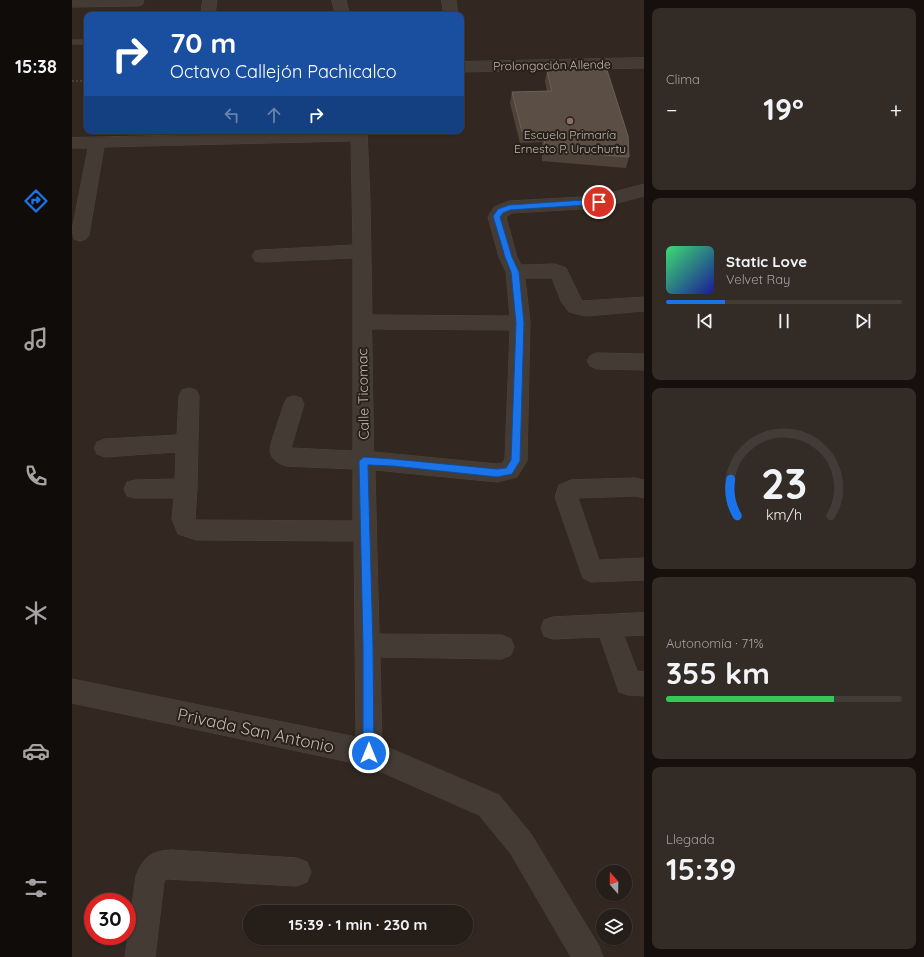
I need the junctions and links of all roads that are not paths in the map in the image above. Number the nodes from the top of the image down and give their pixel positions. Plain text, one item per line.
1 (210, 0) edge
2 (339, 0) edge
3 (449, 0) edge
4 (79, 2) edge
5 (137, 2) dead end
6 (208, 12) edge
7 (342, 12) edge
8 (451, 12) edge
9 (72, 42) edge
10 (84, 42) edge
11 (644, 62) edge
12 (464, 67) edge
13 (271, 134) edge
14 (359, 134) edge
15 (190, 135) edge
16 (72, 143) edge
17 (96, 143) junction
18 (644, 190) edge
19 (80, 235) dead end
20 (362, 251) junction
21 (261, 256) dead end
22 (515, 272) junction
23 (644, 304) edge
24 (362, 322) junction
25 (520, 323) junction
26 (596, 361) dead end
27 (644, 362) edge
28 (188, 396) dead end
29 (294, 404) dead end
30 (186, 443) junction
31 (105, 448) dead end
32 (364, 461) junction
33 (186, 488) junction
34 (134, 489) dead end
35 (644, 489) edge
36 (364, 531) junction
37 (644, 569) edge
38 (644, 624) edge
39 (608, 626) junction
40 (553, 628) dead end
41 (368, 646) junction
42 (502, 648) dead end
43 (644, 684) edge
44 (72, 691) edge
45 (369, 753) junction
46 (297, 872) dead end
47 (140, 957) edge
48 (588, 957) edge

1 - 6 street
2 - 7 street
3 - 8 street
4 - 5 street
9 - 10 lane
11 - 12 street, Prolongación Allende
13 - 15 street
14 - 20 street, Calle Ticomac
15 - 17 street
16 - 17 street
17 - 19 street
18 - 22 street
20 - 21 street
20 - 24 street, Calle Ticomac
22 - 23 street
22 - 25 street
24 - 25 street
24 - 32 street, Calle Ticomac
25 - 32 street
26 - 27 street
28 - 30 street
29 - 32 street
30 - 31 street
30 - 33 street
32 - 36 street, Calle Ticomac
33 - 34 street
33 - 36 street
35 - 37 street
36 - 41 street, Calle Ticomac
38 - 39 street
39 - 40 street
39 - 43 street
41 - 42 street
41 - 45 street, Calle Ticomac
44 - 45 street, Privada San Antonio
45 - 48 street, Privada San Antonio
46 - 47 street

